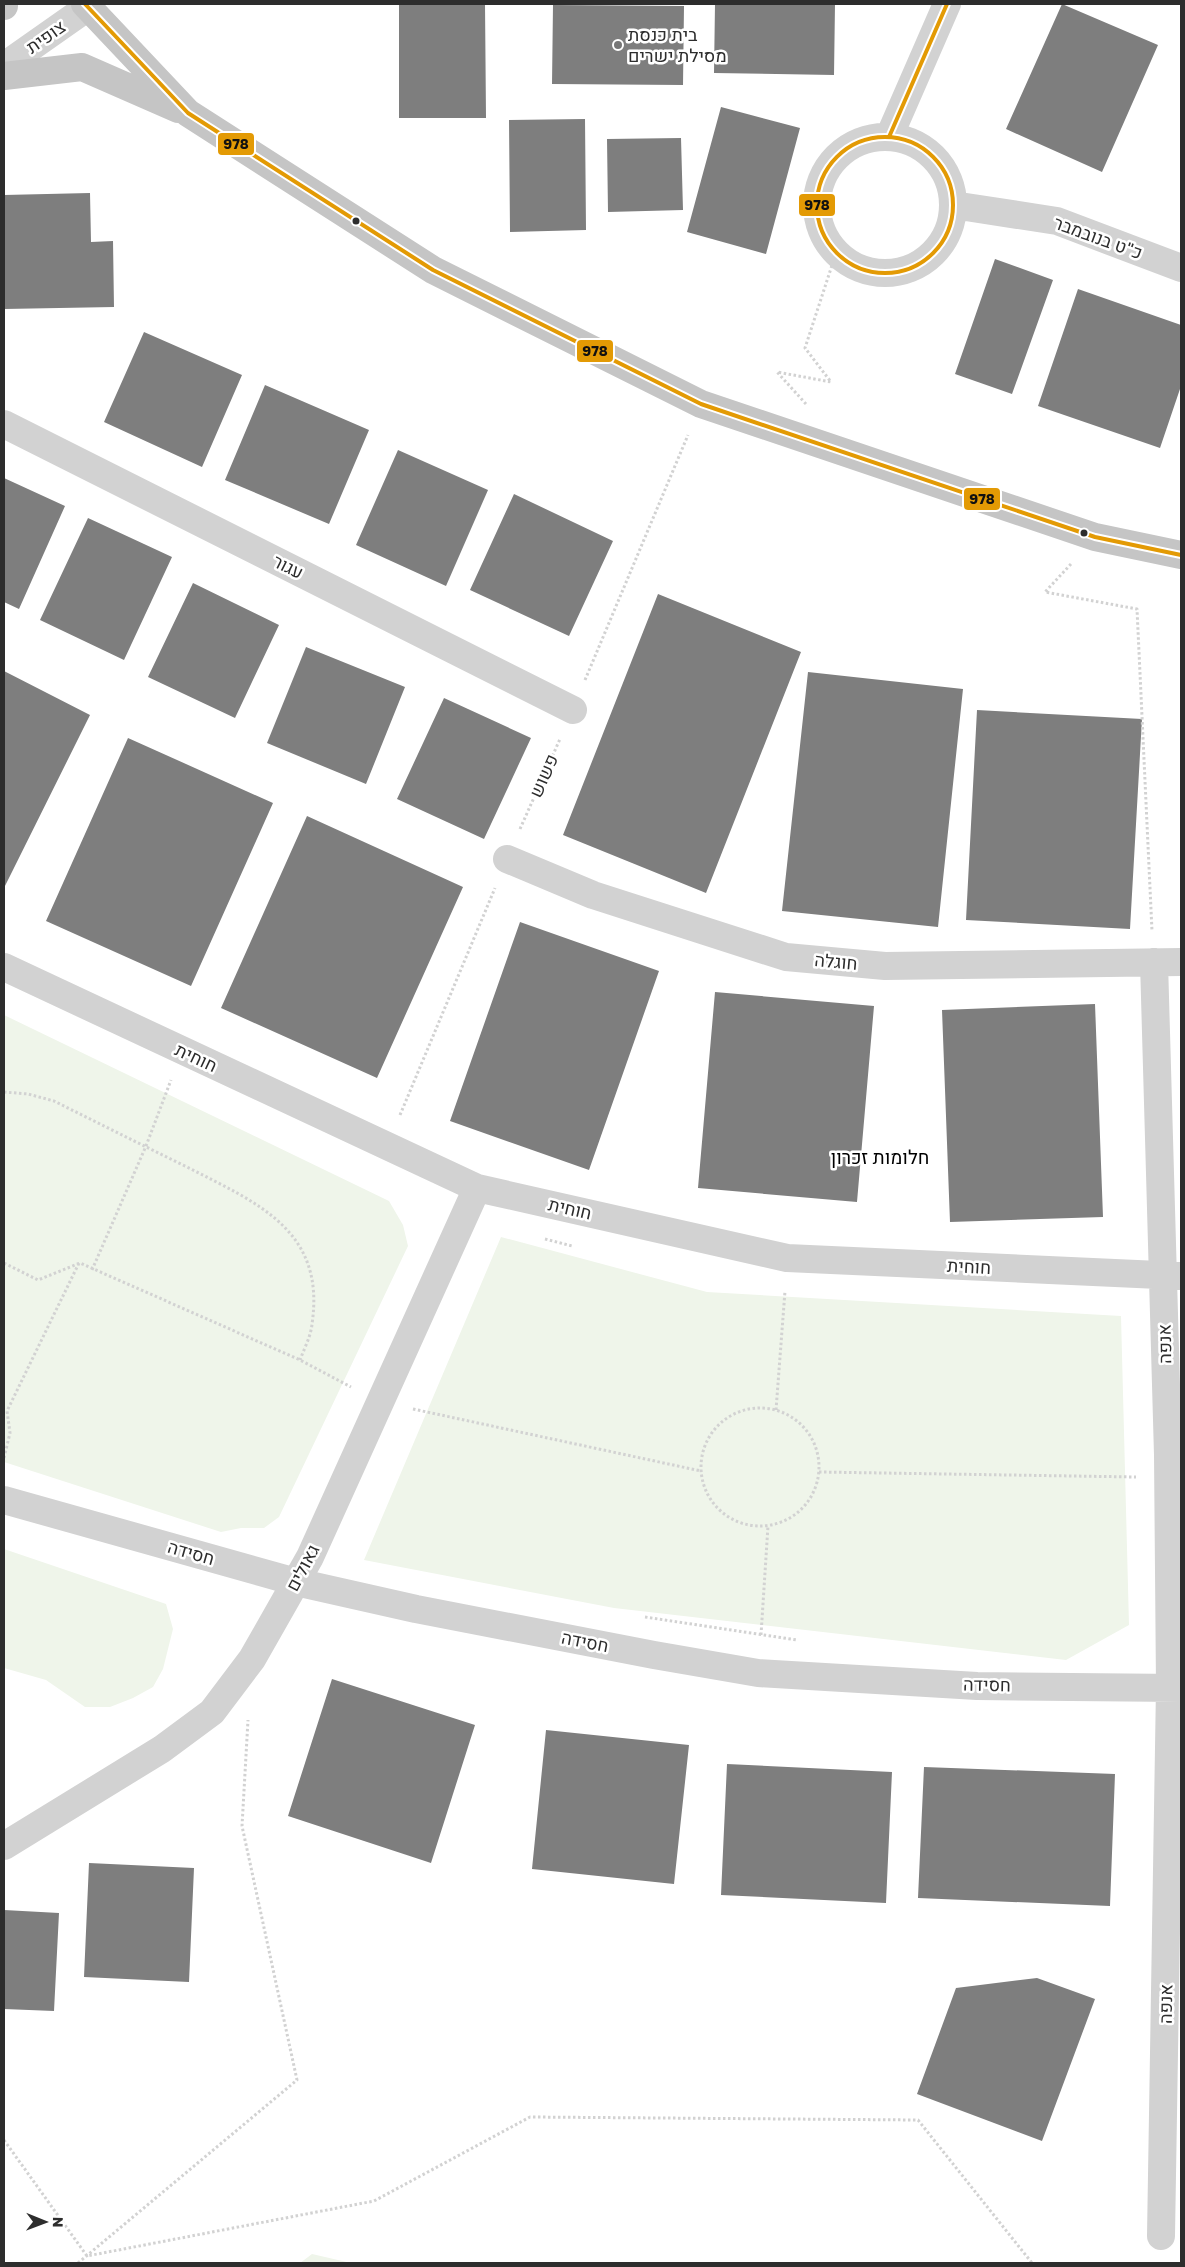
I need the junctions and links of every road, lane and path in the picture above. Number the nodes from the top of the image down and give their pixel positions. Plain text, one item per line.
1 (947, 4) edge
2 (87, 6) edge
3 (4, 66) edge
4 (4, 76) edge
5 (188, 113) junction
6 (889, 137) junction
7 (953, 205) junction
8 (836, 252) junction
9 (1181, 268) edge
10 (702, 404) junction
11 (808, 407) dead end
12 (4, 424) edge
13 (1094, 537) junction
14 (1181, 555) edge
15 (573, 710) junction
16 (507, 859) junction
17 (1154, 962) junction
18 (1181, 962) edge
19 (4, 967) edge
20 (184, 1052) junction
21 (4, 1092) edge
22 (146, 1146) junction
23 (389, 1149) junction
24 (477, 1188) junction
25 (787, 1258) junction
26 (4, 1263) edge
27 (80, 1263) junction
28 (92, 1270) junction
29 (1173, 1276) edge
30 (300, 1360) junction
31 (380, 1402) junction
32 (776, 1410) junction
33 (4, 1458) edge
34 (701, 1471) junction
35 (819, 1472) junction
36 (1168, 1478) junction
37 (4, 1500) edge
38 (768, 1526) junction
39 (296, 1582) junction
40 (635, 1616) dead end
41 (761, 1635) junction
42 (798, 1640) dead end
43 (758, 1673) junction
44 (1176, 1687) edge
45 (248, 1718) dead end
46 (4, 1846) edge
47 (1174, 2016) edge
48 (4, 2140) edge
49 (1161, 2236) dead end
50 (87, 2256) junction
51 (78, 2263) edge
52 (1032, 2263) edge

1 - 6 street
2 - 3 street, צופית
2 - 5 main road
4 - 5 main road
5 - 10 main road
6 - 7 street
6 - 8 street
7 - 8 street
7 - 9 street, כ"ט בנובמבר
8 - 11 path
10 - 13 main road
10 - 15 path, פשוש
12 - 15 street, עגור
13 - 14 main road
13 - 17 path
15 - 16 path, פשוש
16 - 17 street, חוגלה
16 - 23 path, פשוש
17 - 18 street, חוגלה
17 - 29 street, אנפה
19 - 20 street, חוחית
20 - 22 path
20 - 23 street, חוחית
21 - 22 path
22 - 28 path
22 - 30 path
23 - 24 street, חוחית
24 - 25 street, חוחית
24 - 31 street, גאולים
25 - 29 street, חוחית
25 - 32 path
26 - 27 path
27 - 28 path
27 - 33 path
28 - 30 path
29 - 36 street, אנפה
30 - 31 path
31 - 34 path
31 - 39 street, גאולים
32 - 34 path
32 - 35 path
34 - 38 path
35 - 36 path
35 - 38 path
36 - 44 street, אנפה
37 - 39 street, חסידה
38 - 41 path
39 - 43 street, חסידה
39 - 46 street, גאולים
40 - 41 path
41 - 42 path
41 - 43 path
43 - 44 street, חסידה
44 - 47 street, אנפה
45 - 50 path
47 - 49 street, אנפה
48 - 50 path
50 - 51 path
50 - 52 path

